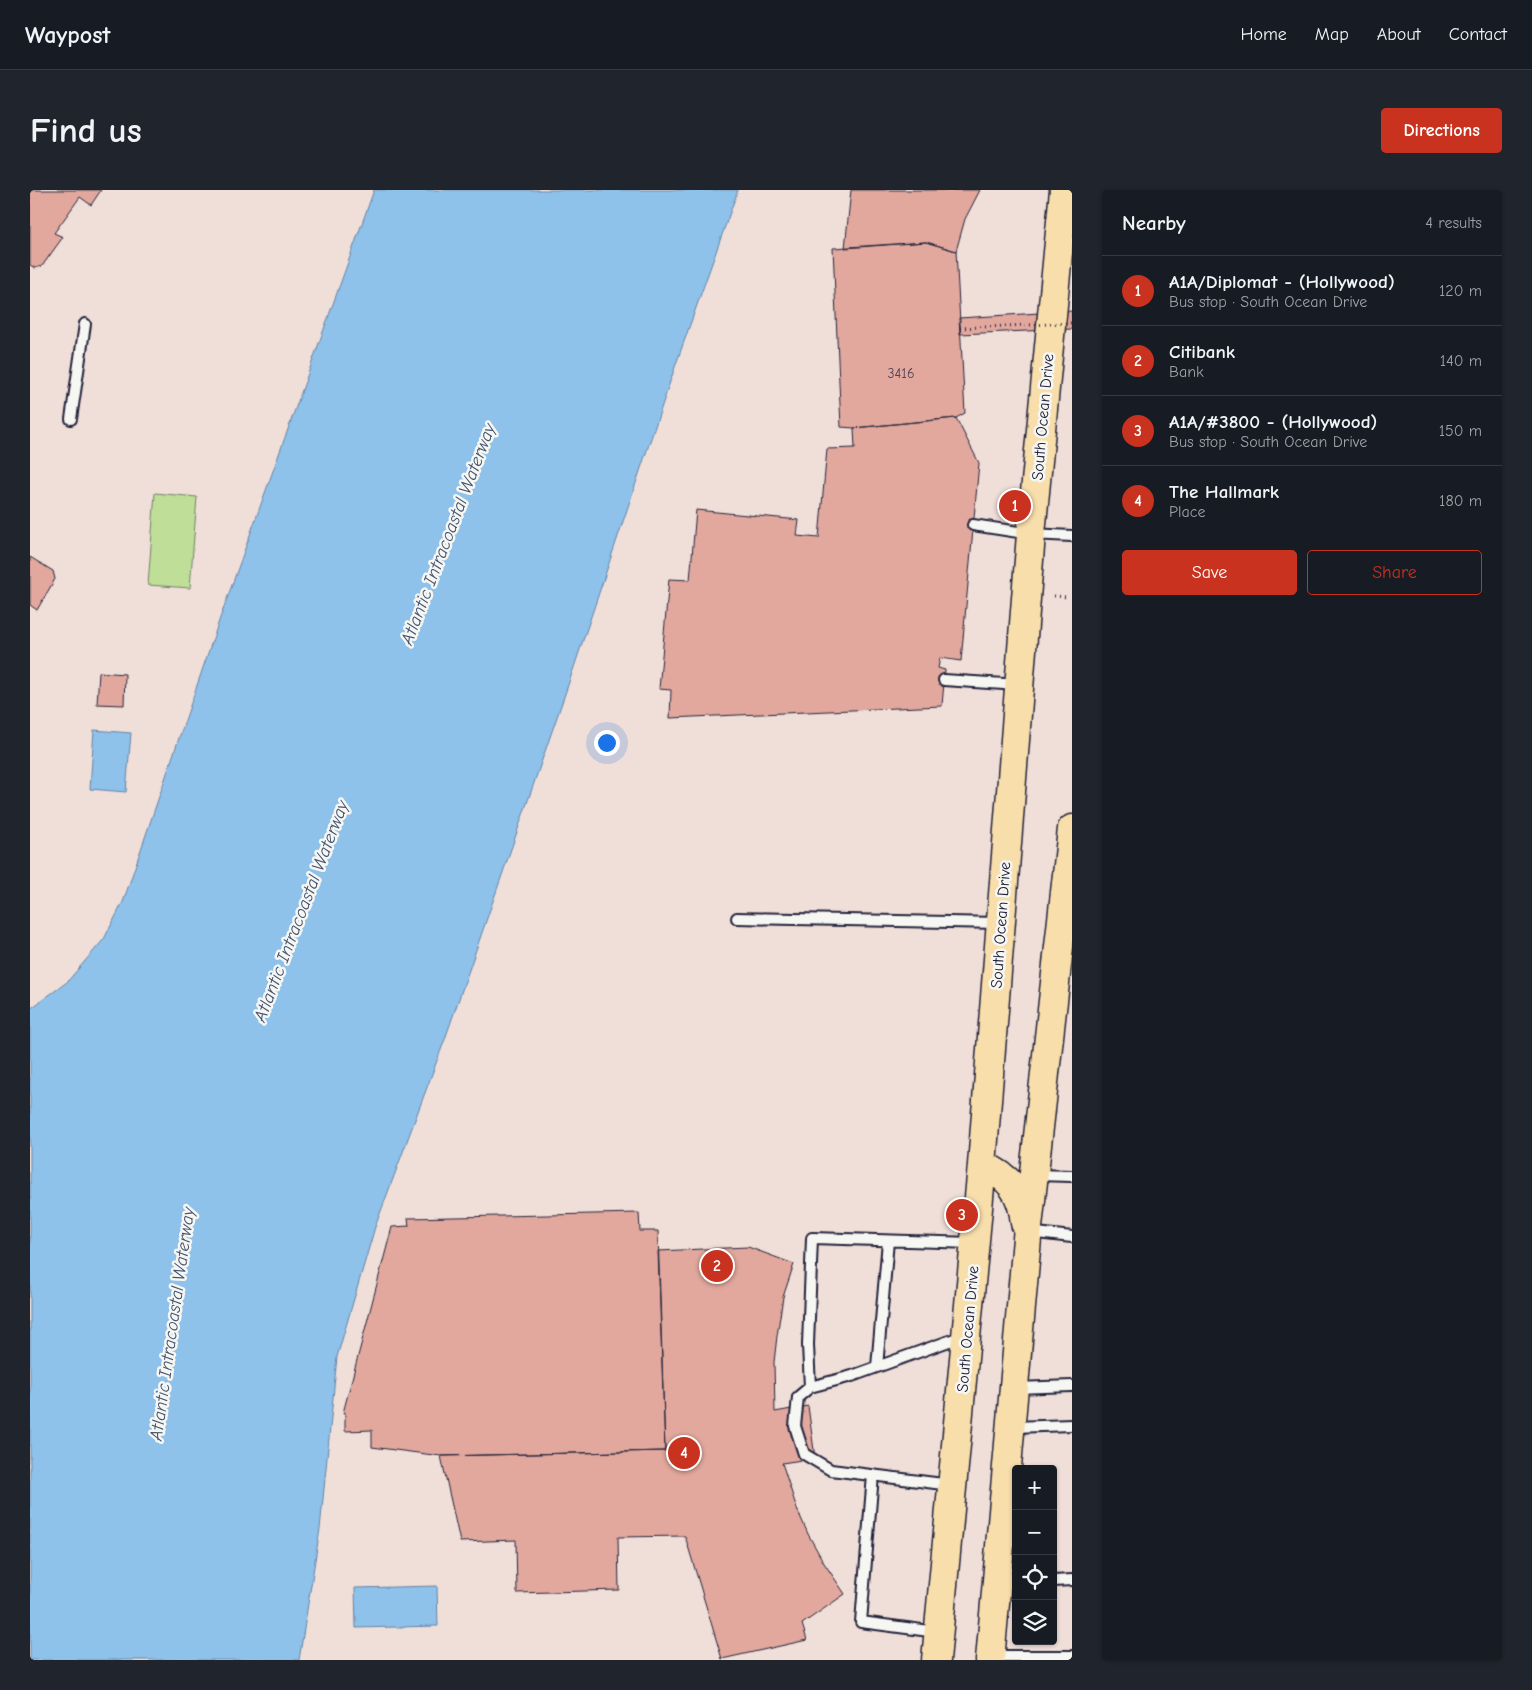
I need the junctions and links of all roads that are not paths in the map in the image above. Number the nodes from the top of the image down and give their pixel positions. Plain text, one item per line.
1 (1064, 190) edge
2 (85, 324) dead end
3 (71, 419) dead end
4 (973, 525) dead end
5 (1031, 534) junction
6 (1072, 536) edge
7 (944, 680) dead end
8 (1020, 685) junction
9 (1072, 829) edge
10 (737, 918) dead end
11 (1067, 922) edge
12 (1001, 923) junction
13 (982, 1165) junction
14 (1034, 1175) junction
15 (1072, 1176) edge
16 (1072, 1237) edge
17 (1027, 1238) junction
18 (888, 1241) junction
19 (975, 1243) junction
20 (966, 1335) junction
21 (877, 1366) junction
22 (1072, 1386) edge
23 (810, 1387) junction
24 (1014, 1388) junction
25 (1072, 1425) edge
26 (1011, 1427) junction
27 (873, 1475) junction
28 (952, 1486) junction
29 (1072, 1580) edge
30 (1057, 1581) edge
31 (1006, 1583) edge
32 (938, 1632) junction
33 (1072, 1656) edge
34 (991, 1658) edge
35 (1058, 1658) edge
36 (936, 1660) edge

1 - 5 main road, South Ocean Drive
2 - 3 lane
4 - 5 lane
5 - 6 lane
5 - 8 main road, South Ocean Drive
7 - 8 lane
8 - 12 main road, South Ocean Drive
9 - 11 main road
10 - 12 lane
11 - 14 main road
12 - 13 main road, South Ocean Drive
13 - 17 main road
13 - 19 main road, South Ocean Drive
14 - 15 lane
14 - 17 main road
16 - 17 lane
17 - 24 main road
18 - 19 lane
18 - 21 lane
18 - 23 lane
19 - 20 main road, South Ocean Drive
20 - 21 lane
20 - 28 main road, South Ocean Drive
21 - 23 lane
22 - 24 lane
23 - 27 lane
24 - 26 main road
25 - 26 lane
26 - 31 main road
27 - 28 lane
27 - 32 lane
28 - 32 main road, South Ocean Drive
29 - 30 lane
31 - 34 main road
32 - 36 main road, South Ocean Drive
33 - 35 lane
34 - 35 lane

